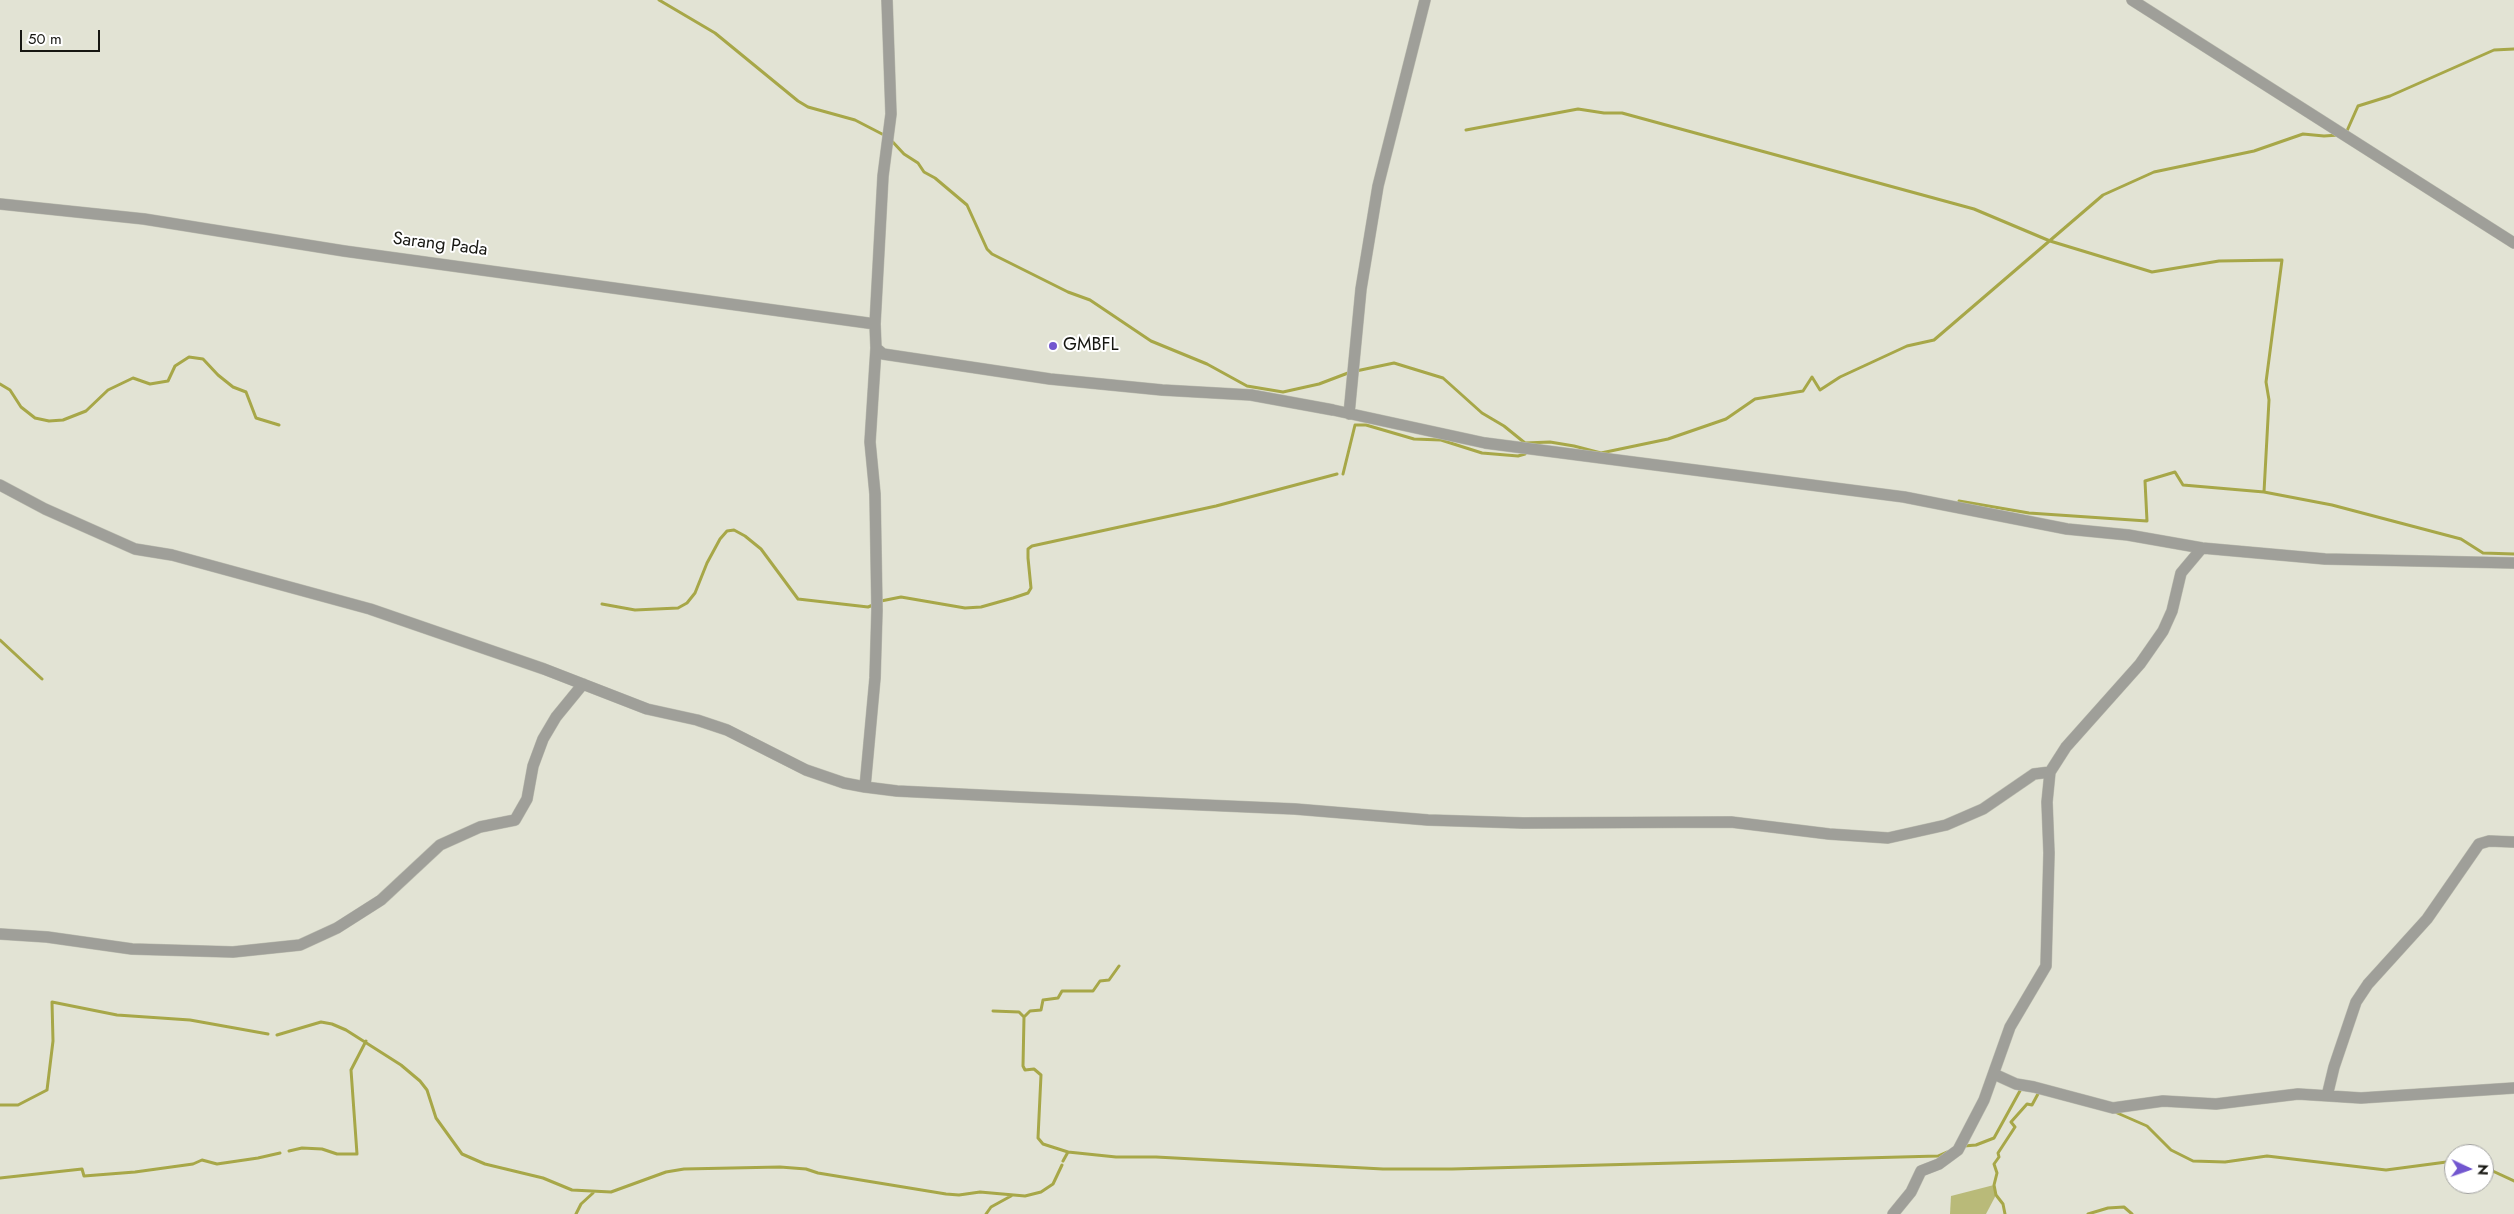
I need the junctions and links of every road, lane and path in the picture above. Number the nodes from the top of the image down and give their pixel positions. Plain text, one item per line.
1 (887, 0) edge
2 (1425, 0) edge
3 (2132, 0) edge
4 (0, 204) edge
5 (2514, 243) edge
6 (876, 324) junction
7 (876, 348) junction
8 (1349, 414) junction
9 (0, 485) edge
10 (2202, 548) junction
11 (2514, 563) edge
12 (582, 684) junction
13 (2050, 772) junction
14 (865, 786) junction
15 (2514, 842) edge
16 (0, 934) edge
17 (1994, 1074) junction
18 (2514, 1088) edge
19 (2327, 1096) junction
20 (1893, 1214) edge

1 - 6 street
2 - 8 street
3 - 5 street
4 - 6 street, Sarang Pada
6 - 7 street
7 - 8 street
7 - 14 street
8 - 10 street
9 - 12 street
10 - 11 street
10 - 13 street
12 - 14 street
12 - 16 street
13 - 14 street
13 - 17 street
15 - 19 street
17 - 19 street
17 - 20 street
18 - 19 street

